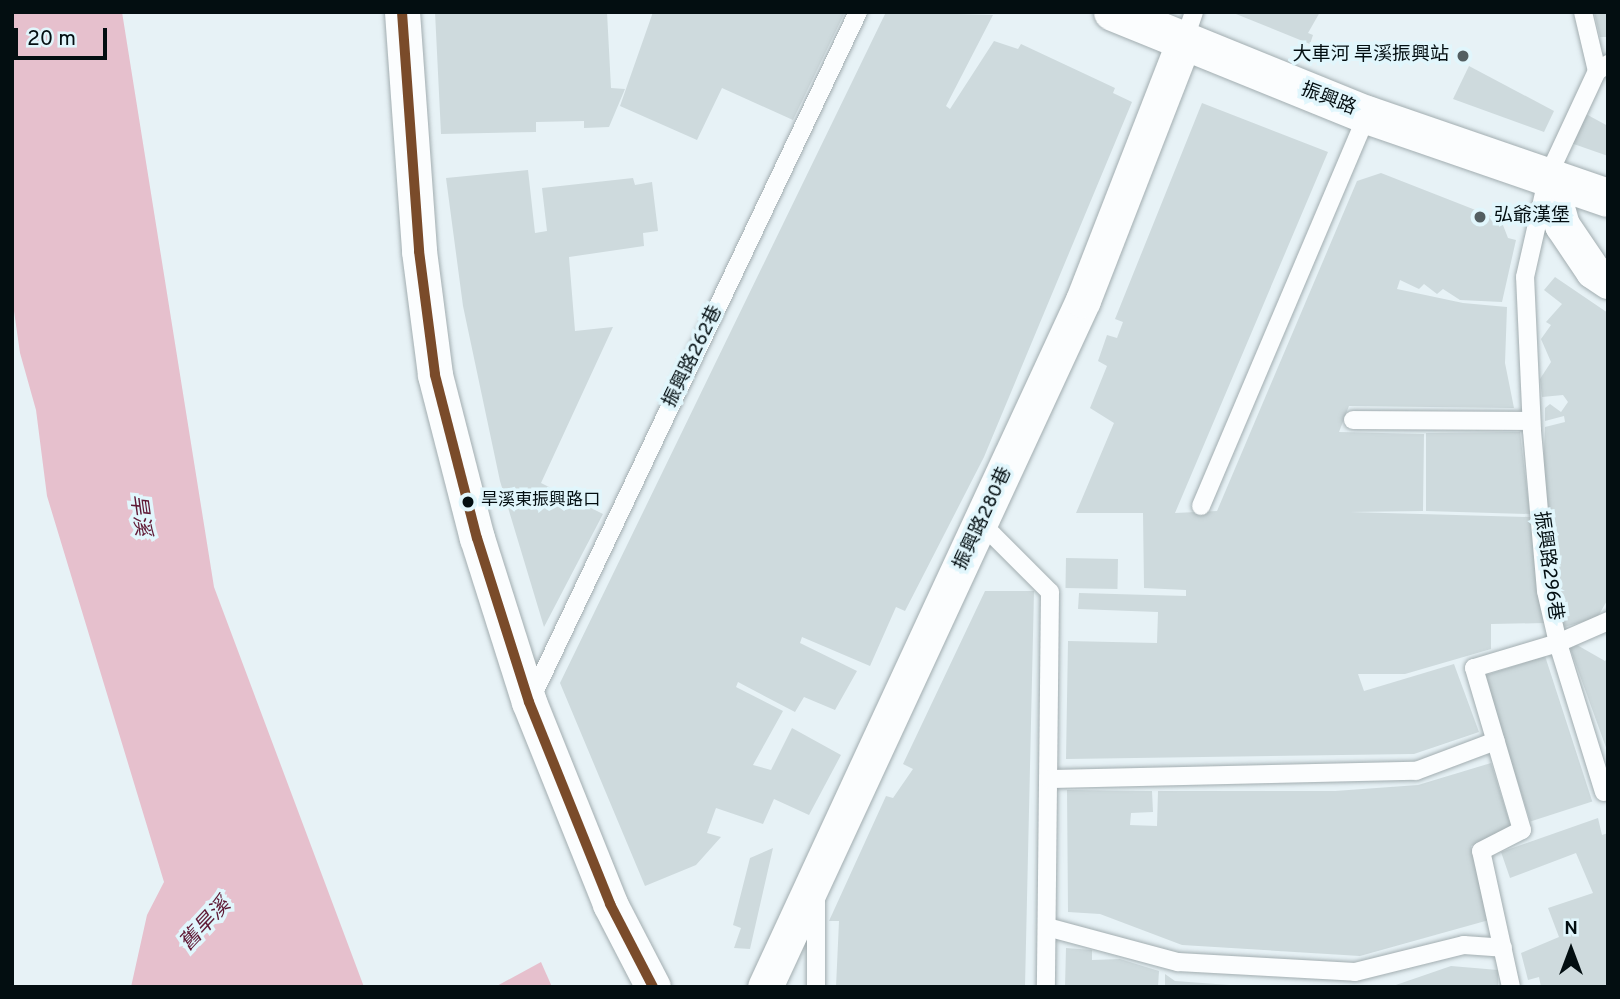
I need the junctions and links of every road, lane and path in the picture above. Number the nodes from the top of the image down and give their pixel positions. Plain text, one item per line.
1 (402, 12) edge
2 (859, 12) edge
3 (1113, 12) edge
4 (1583, 12) edge
5 (1188, 28) edge
6 (1602, 68) edge
7 (1367, 115) junction
8 (1548, 176) junction
9 (1608, 198) edge
10 (1608, 281) edge
11 (1353, 420) dead end
12 (1531, 421) junction
13 (1201, 506) dead end
14 (982, 524) junction
15 (1608, 621) edge
16 (1558, 643) junction
17 (529, 702) junction
18 (1496, 741) junction
19 (1050, 779) junction
20 (1604, 792) dead end
21 (816, 878) junction
22 (1047, 927) junction
23 (1503, 948) junction
24 (653, 987) edge
25 (765, 987) edge
26 (816, 987) edge
27 (1045, 987) edge
28 (1511, 987) edge

1 - 17 street
2 - 17 lane, 振興路262巷
3 - 5 main road, 振興路
4 - 6 lane
5 - 7 main road, 振興路
5 - 14 street, 振興路280巷
6 - 8 lane, 振興路296巷
7 - 8 main road, 振興路
7 - 13 lane
8 - 9 main road, 振興路
8 - 10 street
8 - 12 lane, 振興路296巷
11 - 12 lane
12 - 16 lane, 振興路296巷
14 - 19 lane
14 - 21 street, 振興路280巷
15 - 16 lane
16 - 18 lane, 振興路296巷
16 - 20 lane
17 - 24 street
18 - 19 lane
18 - 23 lane, 振興路296巷
19 - 22 lane
21 - 25 street, 振興路280巷
21 - 26 lane
22 - 23 lane
22 - 27 lane
23 - 28 lane, 振興路296巷

